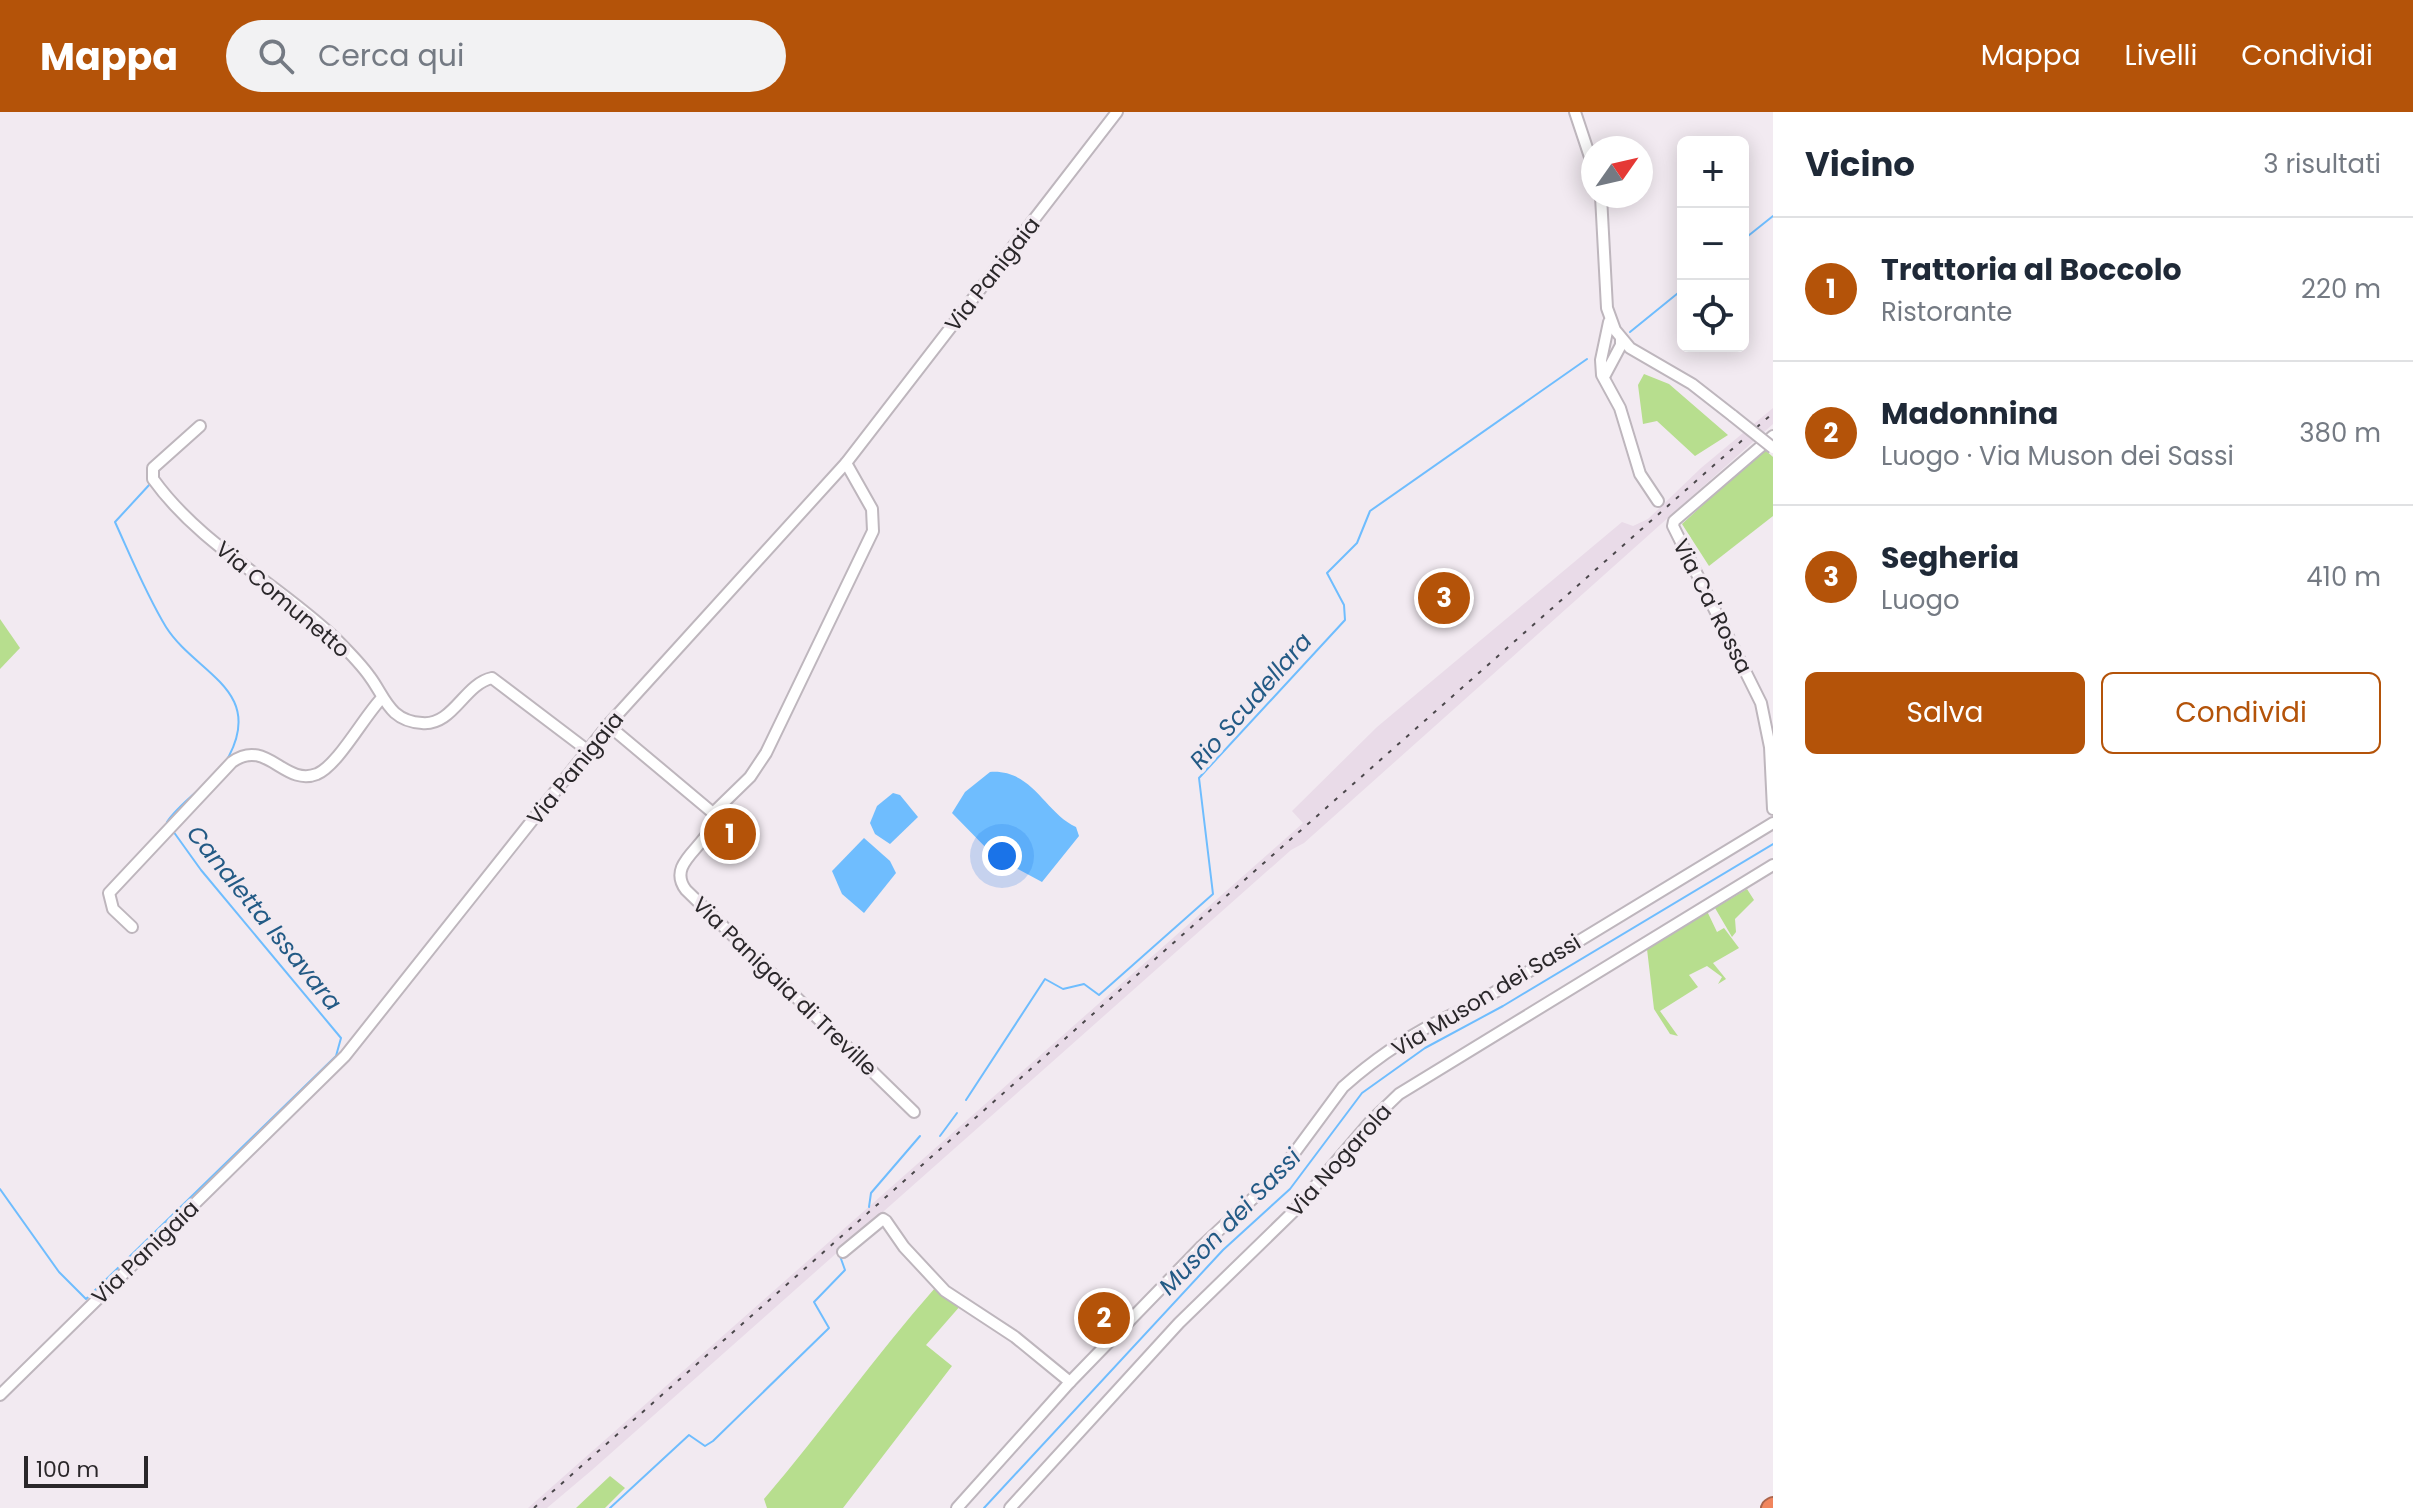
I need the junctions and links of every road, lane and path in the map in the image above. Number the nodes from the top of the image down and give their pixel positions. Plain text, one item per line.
1 (1117, 112) edge
2 (1575, 112) edge
3 (1583, 136) edge
4 (1602, 208) edge
5 (1609, 317) junction
6 (1621, 338) junction
7 (1606, 346) junction
8 (1636, 352) junction
9 (1617, 353) junction
10 (1606, 384) junction
11 (200, 426) dead end
12 (1773, 436) edge
13 (1773, 448) edge
14 (846, 463) junction
15 (1658, 501) dead end
16 (381, 699) junction
17 (608, 725) junction
18 (587, 750) junction
19 (1773, 809) edge
20 (713, 813) junction
21 (1773, 823) edge
22 (1773, 865) edge
23 (132, 927) dead end
24 (914, 1112) dead end
25 (843, 1252) dead end
26 (1070, 1382) junction
27 (0, 1395) edge
28 (957, 1508) edge
29 (1010, 1508) edge

1 - 14 street, Via Panigaia
2 - 3 street
4 - 5 street
5 - 6 street
5 - 7 street
6 - 7 street
6 - 8 street
6 - 9 street
7 - 10 street
8 - 9 street
8 - 13 street, bridge
9 - 10 street
10 - 15 street
11 - 16 street, Via Comunetto
12 - 19 street, Via Ca' Rossa
14 - 17 street, Via Panigaia
14 - 20 street, Via Panigaia di Treville
16 - 18 street, Via Comunetto
16 - 23 street
17 - 18 street, Via Panigaia
17 - 20 street
18 - 27 street, Via Panigaia
20 - 24 street, Via Panigaia di Treville
21 - 26 street, Via Muson dei Sassi
22 - 29 street, Via Nogarola
25 - 26 street
26 - 28 street, Via Muson dei Sassi

